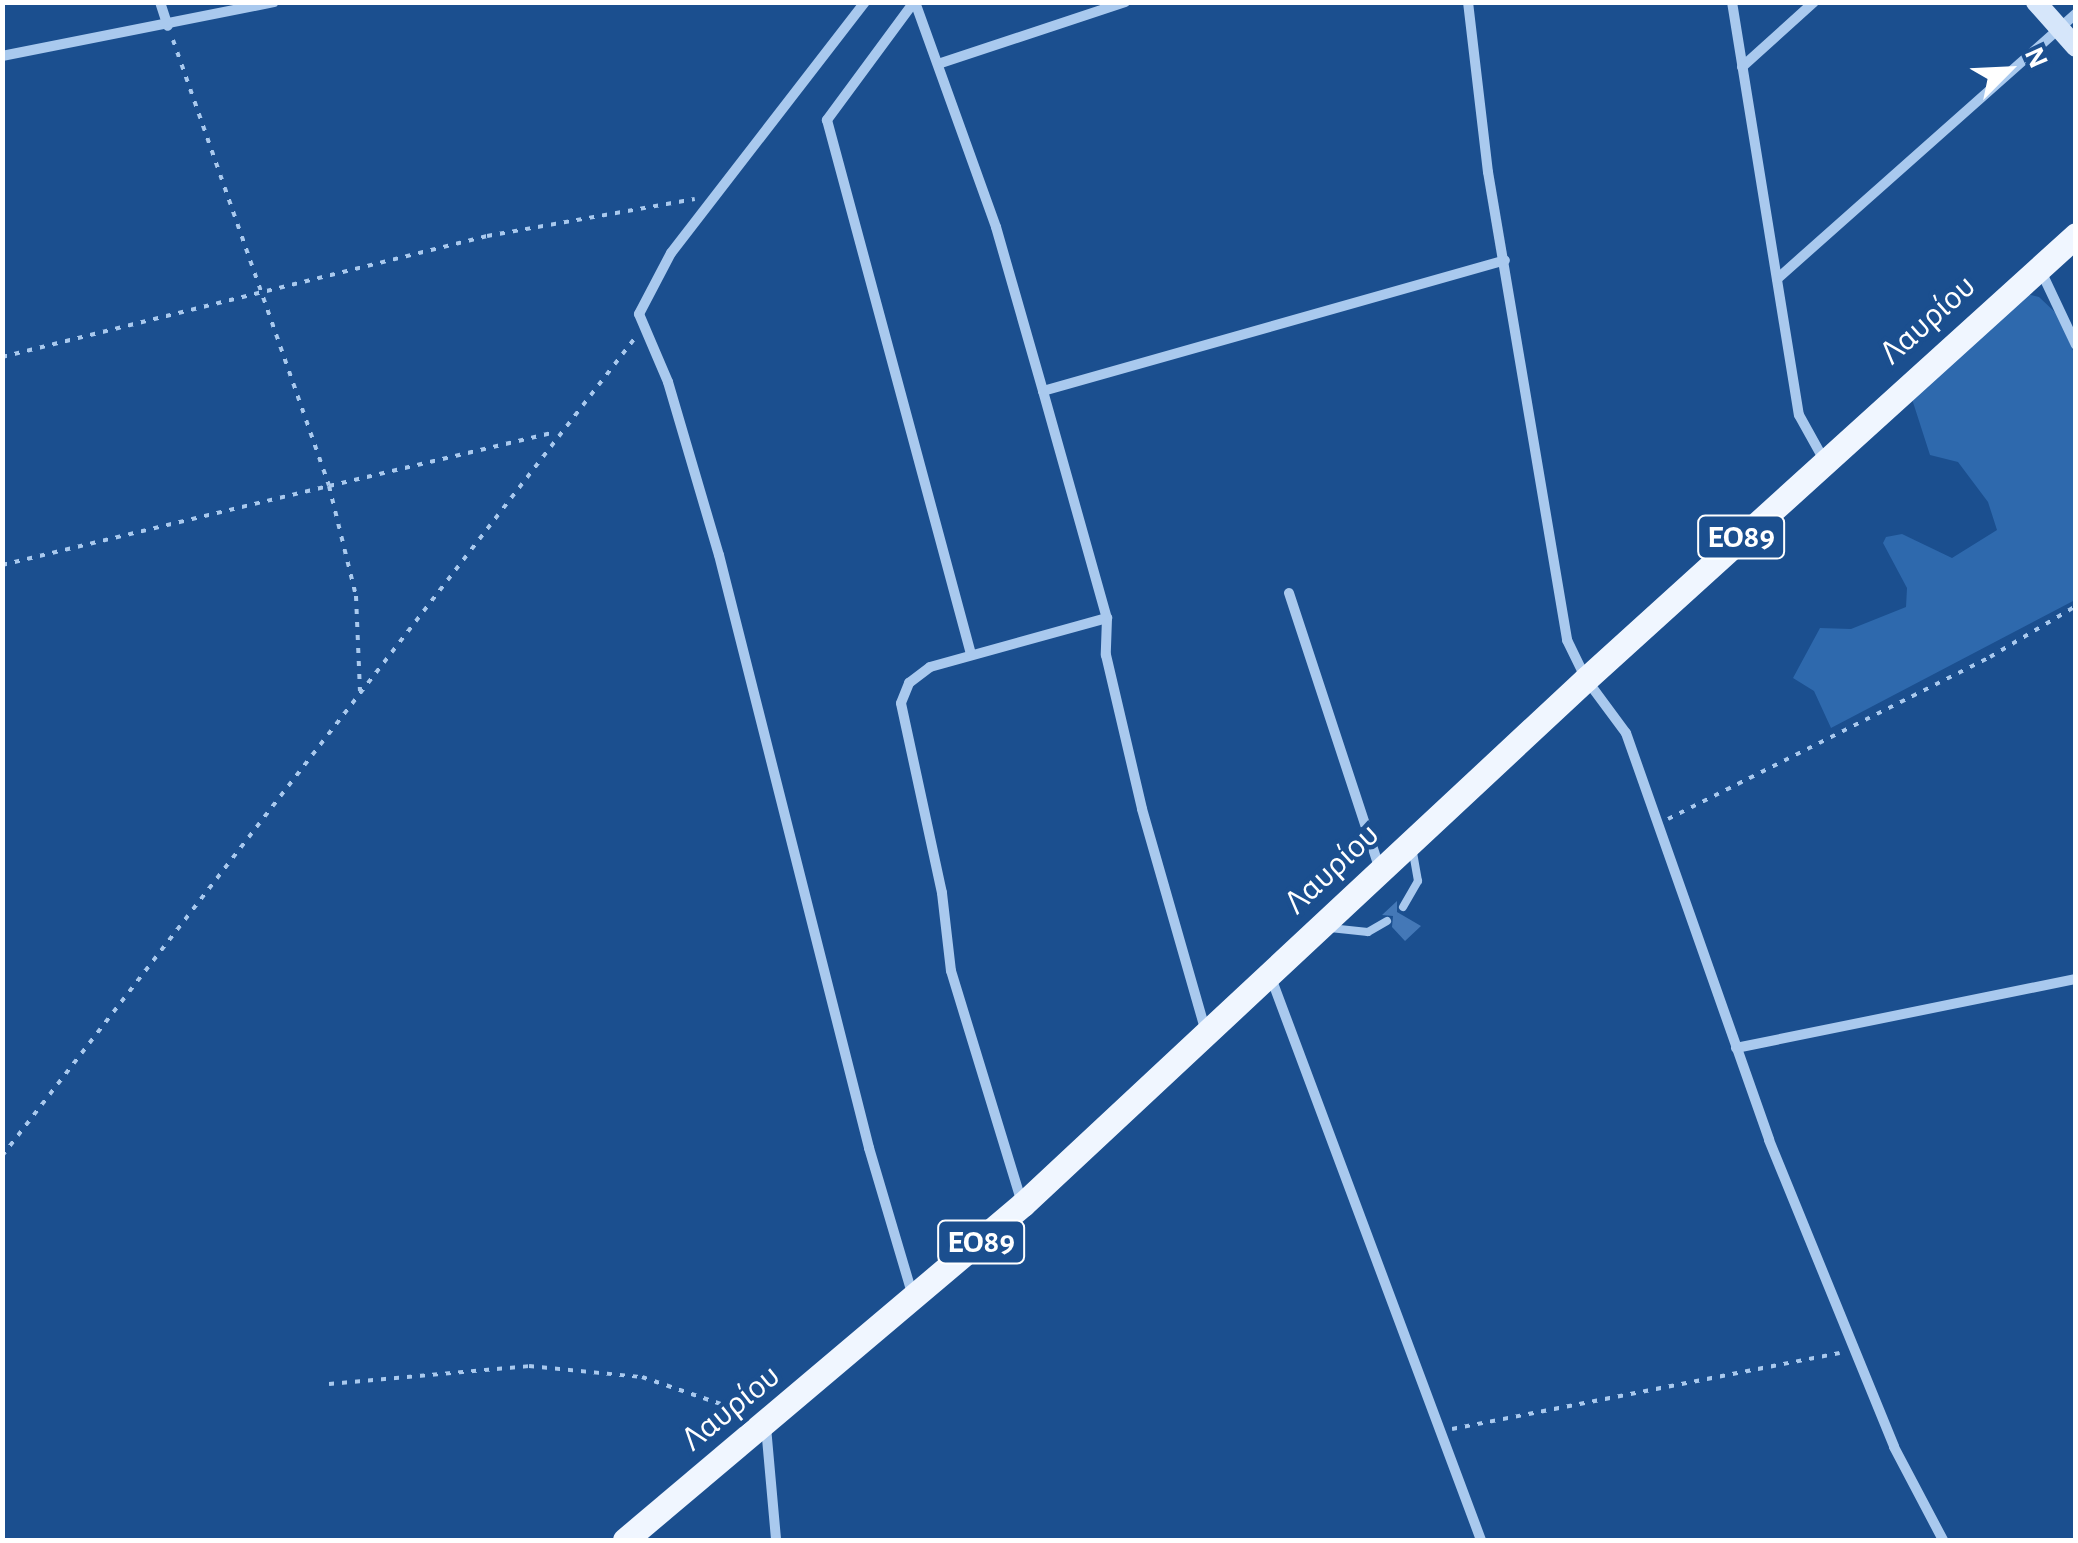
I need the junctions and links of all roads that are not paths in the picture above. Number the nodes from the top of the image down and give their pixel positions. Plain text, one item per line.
1 (160, 2) edge
2 (274, 2) edge
3 (865, 2) edge
4 (914, 2) edge
5 (1125, 2) edge
6 (1468, 2) edge
7 (1732, 2) edge
8 (1814, 2) edge
9 (2036, 2) edge
10 (2076, 14) edge
11 (168, 26) junction
12 (2059, 28) junction
13 (2076, 47) edge
14 (2, 56) edge
15 (942, 63) junction
16 (1742, 67) junction
17 (2076, 236) edge
18 (1505, 260) junction
19 (2040, 268) junction
20 (1777, 278) junction
21 (2076, 345) edge
22 (1043, 391) junction
23 (1824, 460) junction
24 (1290, 593) dead end
25 (1107, 618) junction
26 (971, 654) junction
27 (1586, 679) junction
28 (1410, 843) junction
29 (1381, 871) junction
30 (1403, 907) dead end
31 (1387, 921) dead end
32 (1322, 926) junction
33 (1270, 975) junction
34 (2076, 979) edge
35 (1207, 1038) junction
36 (1736, 1048) junction
37 (1023, 1204) junction
38 (914, 1301) junction
39 (766, 1424) junction
40 (625, 1540) edge
41 (776, 1540) edge
42 (1481, 1540) edge
43 (1943, 1540) edge

1 - 11 street
2 - 11 street
3 - 38 street
4 - 15 street
4 - 26 street
5 - 15 street
6 - 18 street
7 - 16 street
8 - 16 street
9 - 12 street
10 - 12 street
11 - 14 street
12 - 13 street
12 - 20 street
15 - 22 street
16 - 20 street
17 - 19 main road, Λαυρίου / ΕΟ89
18 - 22 street
18 - 27 street
19 - 21 street
19 - 23 main road, Λαυρίου / ΕΟ89
20 - 23 street
22 - 25 street
23 - 27 main road, Λαυρίου / ΕΟ89
24 - 29 street
25 - 26 street
25 - 35 street
26 - 37 street
27 - 28 main road, Λαυρίου / ΕΟ89
27 - 36 street
28 - 29 main road, Λαυρίου / ΕΟ89
28 - 30 lane
29 - 32 main road, Λαυρίου / ΕΟ89
31 - 32 lane
32 - 33 main road, Λαυρίου / ΕΟ89
33 - 35 main road, Λαυρίου / ΕΟ89
33 - 42 street
34 - 36 street
35 - 37 main road, Λαυρίου / ΕΟ89
36 - 43 street
37 - 38 main road, Λαυρίου / ΕΟ89
38 - 39 main road, Λαυρίου / ΕΟ89
39 - 40 main road, Λαυρίου / ΕΟ89
39 - 41 street

